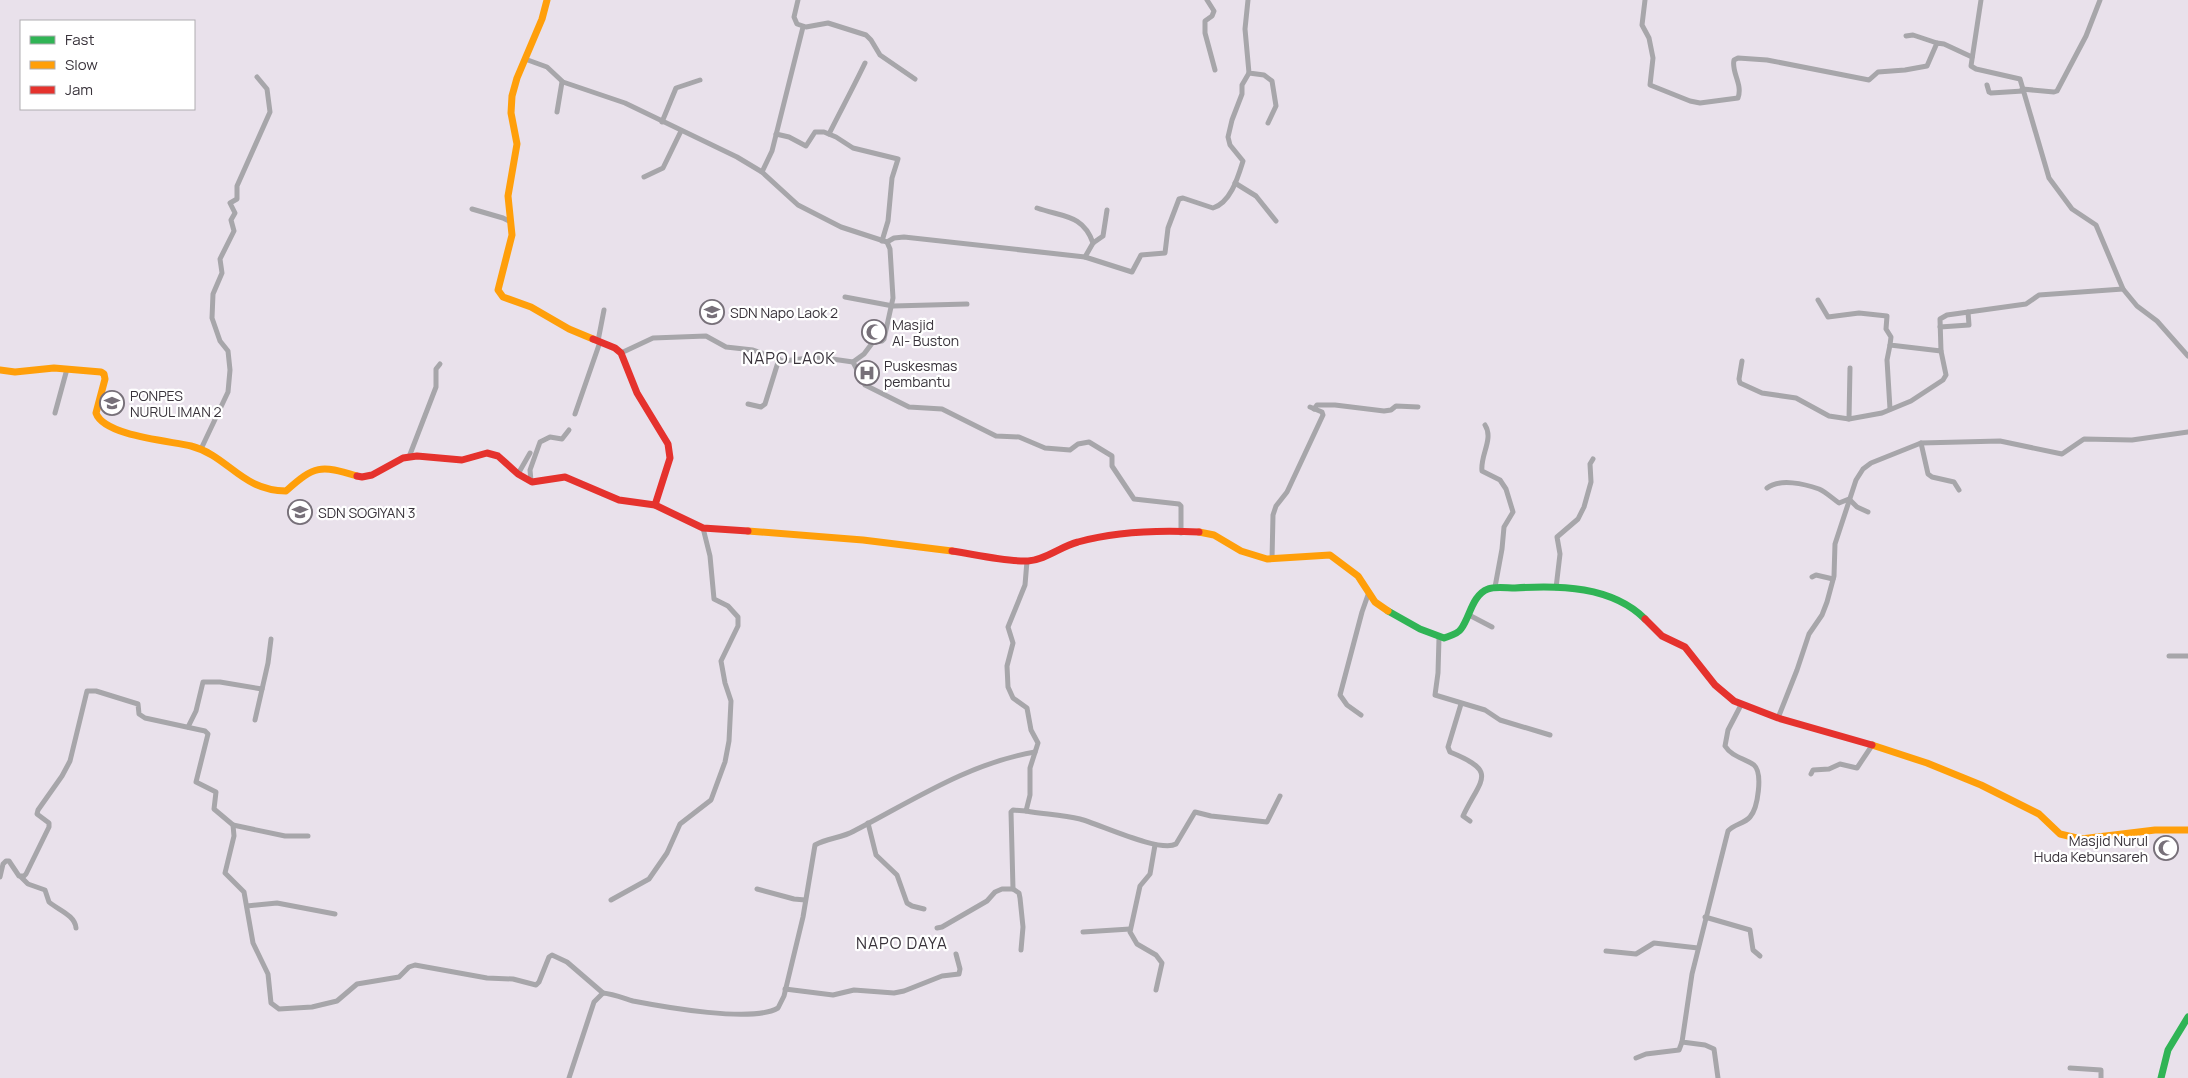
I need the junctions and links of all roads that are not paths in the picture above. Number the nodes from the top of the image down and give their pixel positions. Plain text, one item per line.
1 (547, 0) edge
2 (798, 0) edge
3 (1207, 0) edge
4 (1248, 0) edge
5 (1645, 0) edge
6 (1981, 0) edge
7 (2100, 0) edge
8 (803, 27) junction
9 (1906, 36) dead end
10 (1937, 43) junction
11 (1972, 57) junction
12 (525, 59) junction
13 (865, 63) dead end
14 (1215, 70) dead end
15 (1249, 73) junction
16 (257, 77) dead end
17 (915, 79) dead end
18 (700, 80) dead end
19 (562, 82) junction
20 (1987, 85) dead end
21 (2023, 90) junction
22 (557, 112) dead end
23 (662, 122) junction
24 (1268, 123) dead end
25 (681, 131) junction
26 (776, 134) junction
27 (829, 134) junction
28 (762, 172) junction
29 (644, 177) dead end
30 (1235, 183) junction
31 (1037, 208) dead end
32 (472, 209) dead end
33 (1107, 210) dead end
34 (1276, 221) dead end
35 (511, 222) junction
36 (884, 242) junction
37 (1093, 243) junction
38 (1085, 256) junction
39 (2123, 289) junction
40 (845, 297) dead end
41 (1818, 300) dead end
42 (967, 304) dead end
43 (892, 306) junction
44 (604, 310) dead end
45 (1968, 312) junction
46 (1940, 327) junction
47 (599, 342) junction
48 (1890, 345) junction
49 (1941, 351) junction
50 (621, 353) junction
51 (2188, 356) edge
52 (779, 359) junction
53 (1742, 361) dead end
54 (853, 362) junction
55 (440, 364) dead end
56 (1850, 368) dead end
57 (0, 370) edge
58 (67, 370) junction
59 (748, 404) dead end
60 (1418, 407) dead end
61 (1890, 409) junction
62 (55, 413) dead end
63 (575, 414) dead end
64 (1849, 420) junction
65 (1485, 425) dead end
66 (569, 430) dead end
67 (2188, 432) edge
68 (1921, 443) junction
69 (201, 449) junction
70 (530, 452) dead end
71 (409, 457) junction
72 (1593, 459) dead end
73 (518, 474) junction
74 (530, 481) junction
75 (1767, 488) dead end
76 (1959, 490) dead end
77 (1849, 499) junction
78 (655, 505) junction
79 (1868, 512) dead end
80 (704, 528) junction
81 (1180, 533) junction
82 (1272, 560) junction
83 (1027, 561) junction
84 (1812, 576) dead end
85 (1833, 579) junction
86 (1495, 587) junction
87 (1556, 588) junction
88 (1369, 592) junction
89 (1469, 615) junction
90 (1492, 627) dead end
91 (1439, 638) junction
92 (271, 639) dead end
93 (2169, 656) dead end
94 (2188, 656) edge
95 (262, 689) junction
96 (1738, 703) junction
97 (1461, 704) junction
98 (1360, 715) dead end
99 (1778, 718) junction
100 (254, 720) dead end
101 (188, 727) junction
102 (1550, 735) dead end
103 (1873, 744) junction
104 (1034, 752) junction
105 (1811, 774) dead end
106 (1280, 796) dead end
107 (1026, 810) junction
108 (1470, 821) dead end
109 (868, 823) junction
110 (233, 825) junction
111 (2188, 830) edge
112 (308, 836) dead end
113 (1155, 845) junction
114 (0, 877) edge
115 (22, 877) junction
116 (756, 889) dead end
117 (1013, 889) junction
118 (611, 900) dead end
119 (805, 900) junction
120 (247, 906) junction
121 (924, 909) dead end
122 (335, 914) dead end
123 (1705, 917) junction
124 (76, 928) dead end
125 (937, 928) dead end
126 (1130, 928) junction
127 (1083, 932) dead end
128 (1698, 948) junction
129 (1021, 950) dead end
130 (1606, 951) dead end
131 (956, 954) dead end
132 (1760, 956) dead end
133 (785, 989) junction
134 (1156, 990) dead end
135 (603, 993) junction
136 (2188, 1017) edge
137 (1682, 1042) junction
138 (1636, 1058) dead end
139 (2070, 1068) dead end
140 (569, 1078) edge
141 (1718, 1078) edge
142 (2102, 1078) edge
143 (2161, 1078) edge

1 - 12 street
2 - 8 street
3 - 14 street
4 - 15 street
5 - 10 street
6 - 11 street
7 - 21 street
8 - 17 street
8 - 26 street
9 - 10 street
10 - 11 street
11 - 21 street
12 - 19 street
12 - 35 street
13 - 27 street
15 - 24 street
15 - 30 street
16 - 69 street
18 - 23 street
19 - 22 street
19 - 23 street
20 - 21 street
21 - 39 street
23 - 25 street
25 - 28 street
25 - 29 street
26 - 27 street
26 - 28 street
27 - 36 street
28 - 36 street
30 - 34 street
30 - 38 street
31 - 37 street
32 - 35 street
33 - 37 street
35 - 47 street
36 - 38 street
36 - 43 street
37 - 38 street
39 - 45 street
39 - 51 street
40 - 43 street
41 - 48 street
42 - 43 street
43 - 54 street
44 - 47 street
45 - 46 street
45 - 46 street
46 - 49 street
47 - 50 street
47 - 63 street
48 - 49 street
48 - 61 street
49 - 61 street
50 - 52 street
50 - 78 street
52 - 54 street
52 - 59 street
53 - 64 street
54 - 81 street
55 - 71 street
56 - 64 street
57 - 58 street
58 - 62 street
58 - 69 street
60 - 82 street
61 - 64 street
65 - 86 street
66 - 74 street
67 - 68 street
68 - 76 street
68 - 77 street
69 - 71 street
70 - 73 street
71 - 73 street
72 - 87 street
73 - 74 street
74 - 78 street
75 - 77 street
77 - 79 street
77 - 85 street
78 - 80 street
80 - 83 street
80 - 118 street
81 - 82 street
81 - 83 street
82 - 88 street
83 - 104 street
84 - 85 street
85 - 99 street
86 - 87 street
86 - 89 street
87 - 96 street
88 - 91 street
88 - 98 street
89 - 90 street
89 - 91 street
91 - 97 street
92 - 95 street
93 - 94 street
95 - 100 street
95 - 101 street
96 - 99 street
96 - 123 street
97 - 102 street
97 - 108 street
99 - 103 street
101 - 110 street
101 - 115 street
103 - 105 street
103 - 111 street
104 - 107 street
104 - 109 street
106 - 113 street
107 - 113 street
107 - 117 street
109 - 119 street
109 - 121 street
110 - 112 street
110 - 120 street
113 - 126 street
114 - 115 street
115 - 124 street
116 - 119 street
117 - 125 street
117 - 129 street
119 - 133 street
120 - 122 street
120 - 135 street
123 - 128 street
123 - 132 street
126 - 127 street
126 - 134 street
128 - 130 street
128 - 137 street
131 - 133 street
133 - 135 street
135 - 140 street
136 - 143 street
137 - 138 street
137 - 141 street
139 - 142 street

